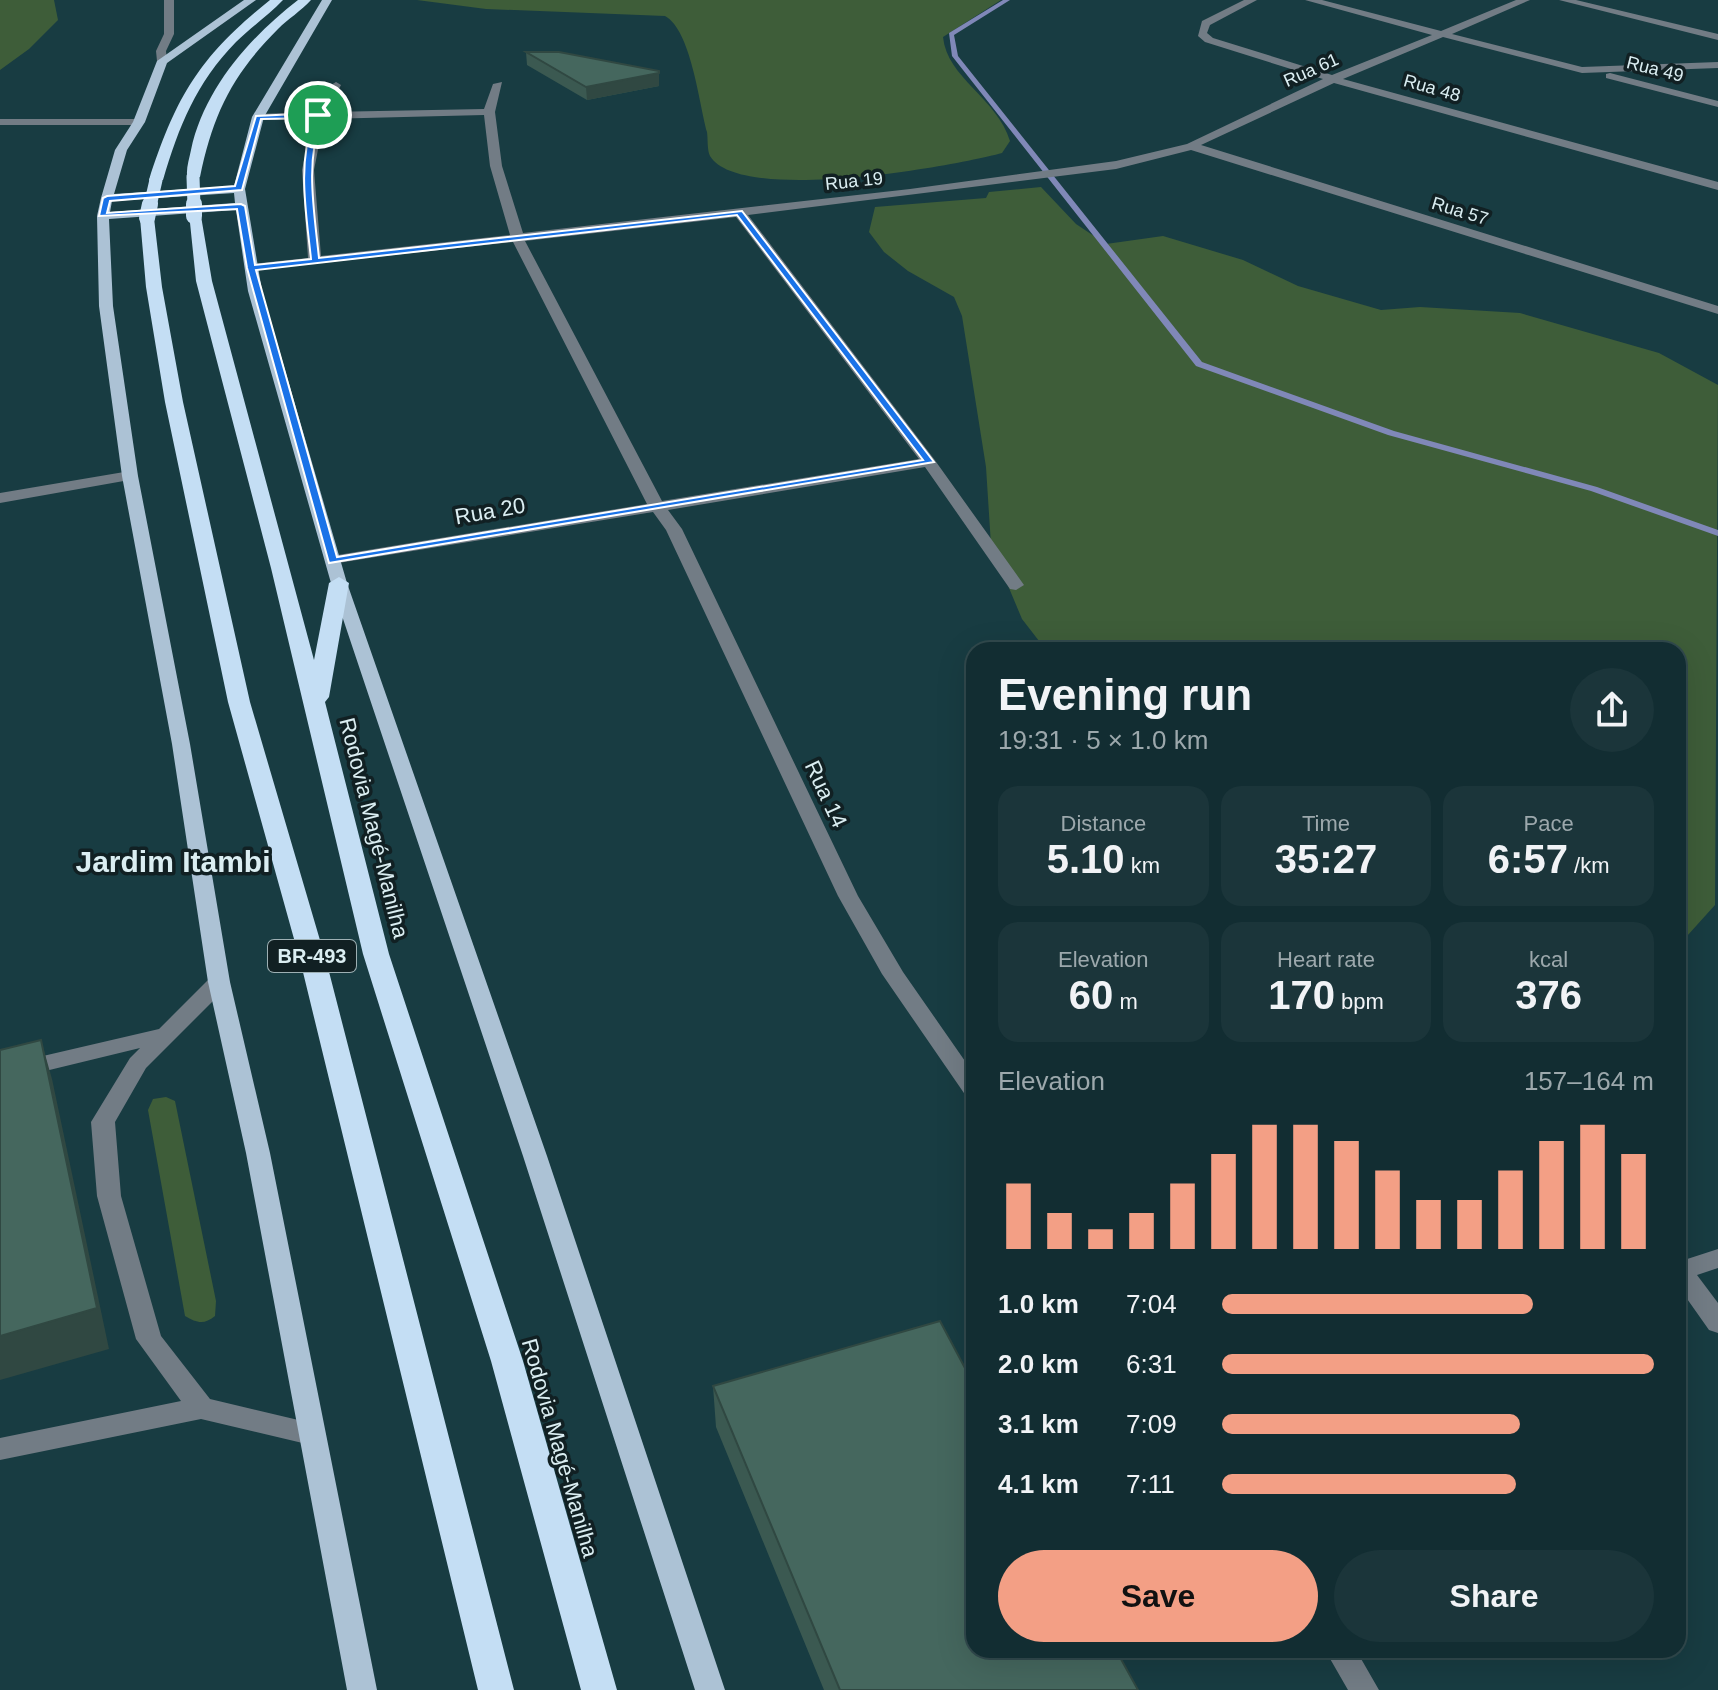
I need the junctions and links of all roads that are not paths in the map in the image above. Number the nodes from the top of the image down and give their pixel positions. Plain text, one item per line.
1 (169, 0) edge
2 (251, 0) edge
3 (277, 0) edge
4 (305, 0) edge
5 (327, 0) edge
6 (1252, 0) edge
7 (1310, 0) edge
8 (1525, 0) edge
9 (1564, 0) edge
10 (1447, 35) junction
11 (1718, 37) edge
12 (162, 61) junction
13 (1718, 65) edge
14 (1582, 70) junction
15 (1333, 79) junction
16 (498, 84) dead end
17 (336, 85) dead end
18 (1718, 104) edge
19 (489, 112) junction
20 (318, 115) junction
21 (258, 117) junction
22 (0, 122) edge
23 (139, 122) junction
24 (1191, 146) junction
25 (1718, 186) edge
26 (239, 189) junction
27 (241, 206) junction
28 (105, 207) junction
29 (739, 212) junction
30 (518, 239) junction
31 (315, 261) junction
32 (251, 268) junction
33 (1718, 310) edge
34 (929, 462) junction
35 (130, 476) junction
36 (0, 498) edge
37 (656, 505) junction
38 (336, 572) junction
39 (1016, 585) dead end
40 (316, 708) junction
41 (219, 982) junction
42 (160, 1036) junction
43 (0, 1074) edge
44 (966, 1079) edge
45 (1718, 1258) edge
46 (1686, 1267) edge
47 (1686, 1279) edge
48 (1718, 1323) edge
49 (201, 1408) junction
50 (311, 1434) junction
51 (0, 1449) edge
52 (1345, 1658) edge
53 (362, 1690) edge
54 (496, 1690) edge
55 (599, 1690) edge
56 (710, 1690) edge
57 (1364, 1690) edge

1 - 12 street
2 - 12 main road
3 - 54 highway, BR-493, bridge
4 - 40 highway, Rodovia Magé-Manilha / BR-493, bridge
5 - 21 main road
6 - 15 street, Rua 48
7 - 10 street
8 - 10 street, Rua 61
9 - 11 street
10 - 14 street
10 - 15 street, Rua 61
12 - 23 main road
13 - 14 street
14 - 18 street, Rua 49
15 - 24 street, Rua 61
15 - 25 street, Rua 48
16 - 19 street
17 - 20 street
19 - 20 street
19 - 30 street
20 - 21 street
20 - 31 street
21 - 26 main road
22 - 23 street
23 - 28 main road
24 - 29 street, Rua 19
24 - 33 street, Rua 57
26 - 27 main road
26 - 28 main road
27 - 28 main road
27 - 32 main road
28 - 35 main road
29 - 30 street, Rua 19
29 - 34 street
30 - 31 street, Rua 19
30 - 37 street
31 - 32 street, Rua 19
32 - 38 main road
34 - 37 street, Rua 20
34 - 39 street
35 - 36 street
35 - 41 main road
37 - 38 street, Rua 20
37 - 44 street, Rua 14
38 - 40 highway
38 - 56 main road
40 - 55 highway, Rodovia Magé-Manilha / BR-493
41 - 42 street
41 - 50 main road
42 - 43 street
42 - 49 street
45 - 46 street
47 - 48 street
49 - 50 street
49 - 51 street
50 - 53 main road
52 - 57 street

